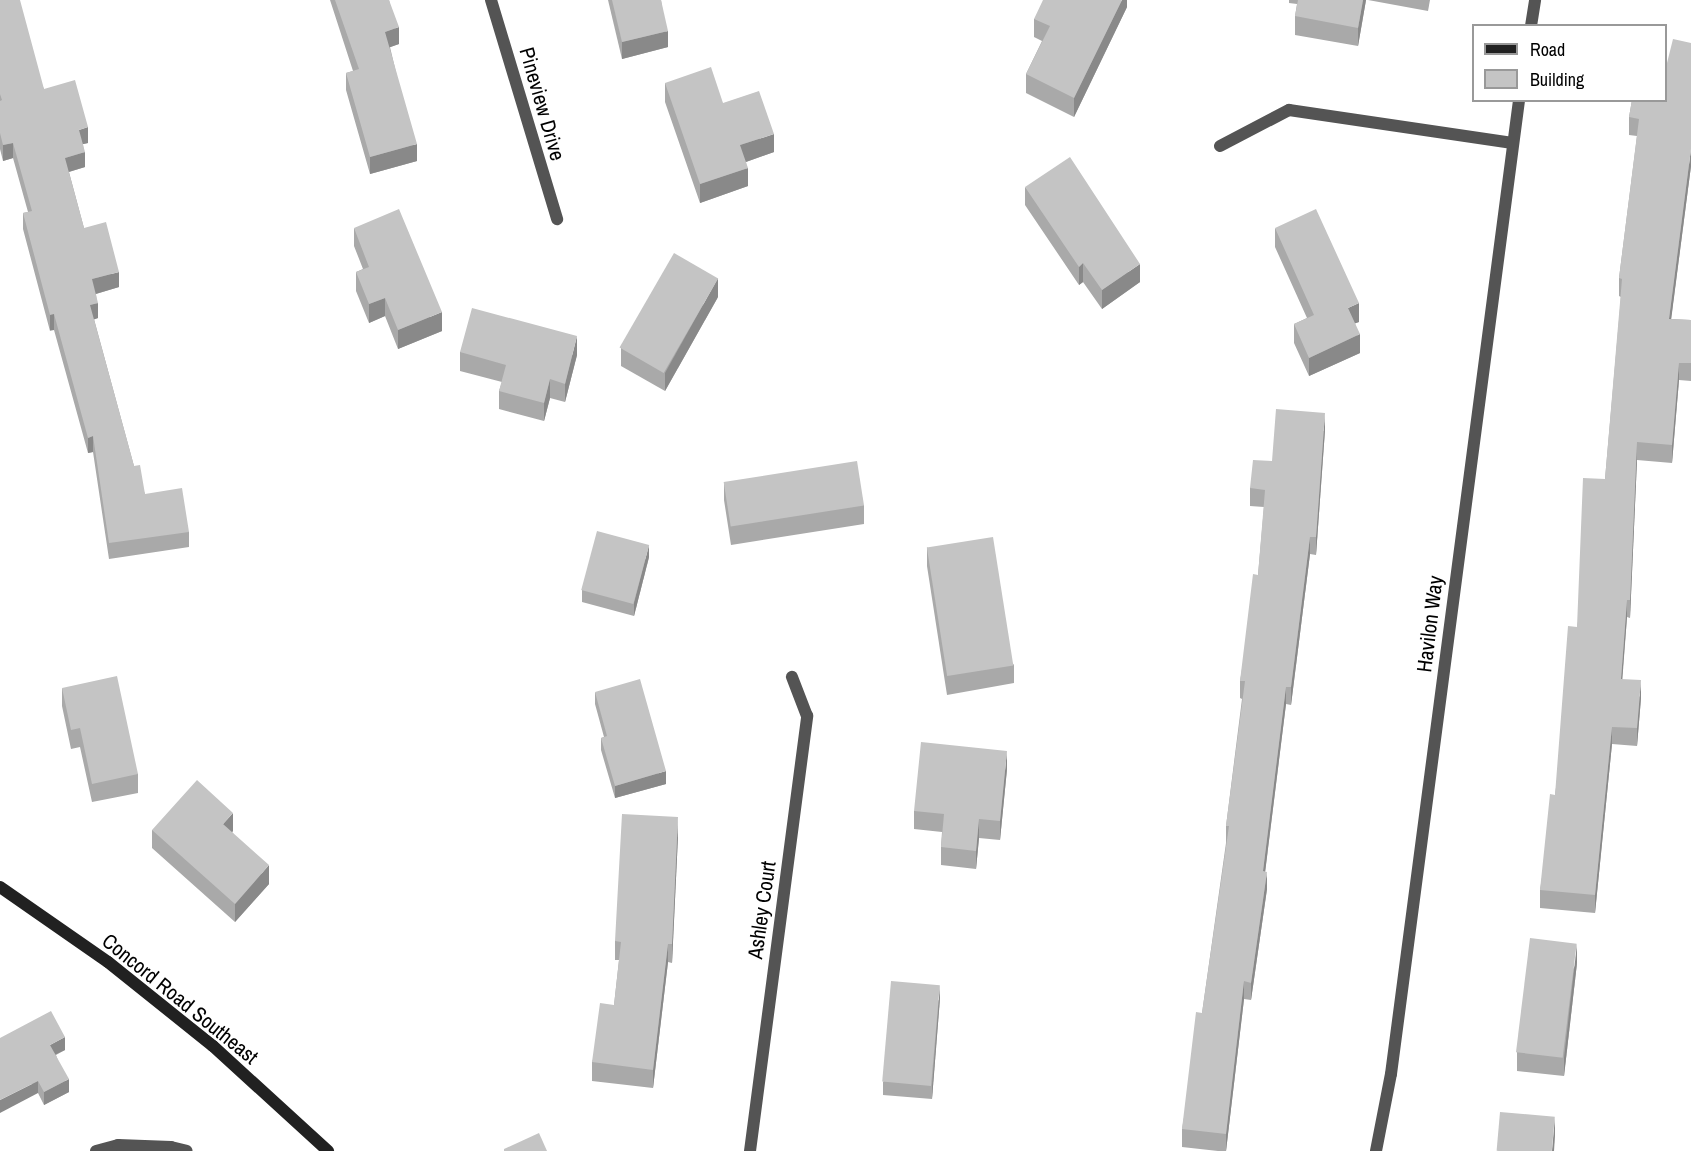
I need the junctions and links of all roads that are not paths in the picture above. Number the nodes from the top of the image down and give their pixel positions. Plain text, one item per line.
1 (491, 0) edge
2 (1535, 0) edge
3 (1531, 24) edge
4 (1520, 102) edge
5 (1513, 143) junction
6 (1220, 146) dead end
7 (557, 219) dead end
8 (792, 676) dead end
9 (0, 887) edge
10 (96, 1151) edge
11 (187, 1151) edge
12 (328, 1151) edge
13 (750, 1151) edge
14 (1376, 1151) edge

1 - 7 street, Pineview Drive
2 - 3 street
4 - 5 street, Havilon Way
5 - 6 street
5 - 14 street, Havilon Way
8 - 13 street, Ashley Court
9 - 12 street, Concord Road Southeast
10 - 11 street

